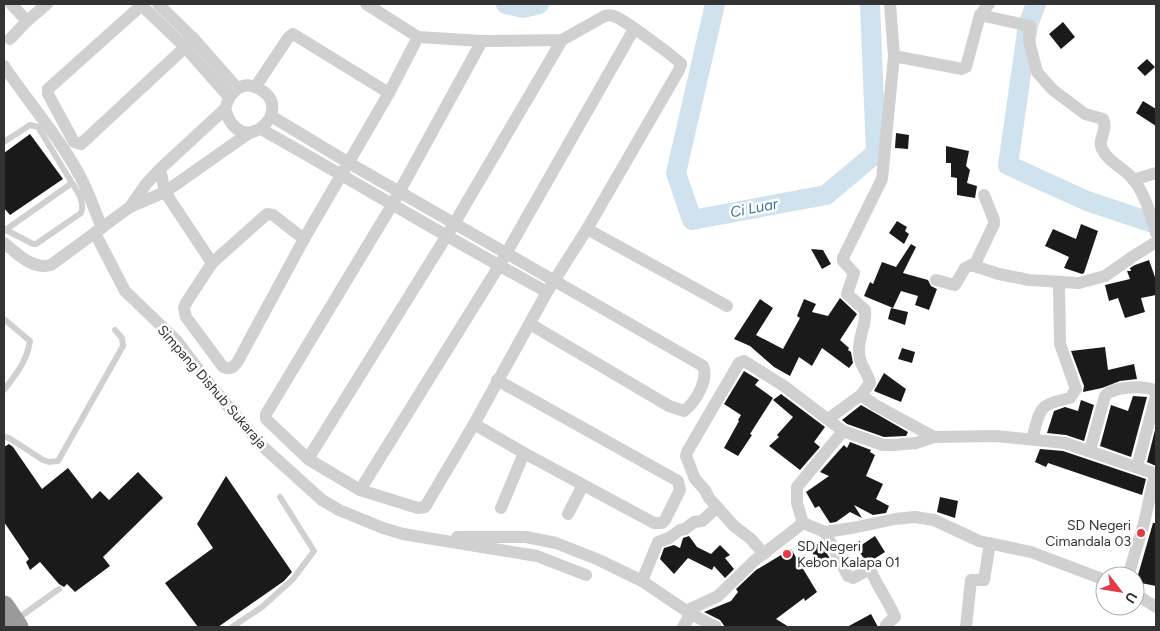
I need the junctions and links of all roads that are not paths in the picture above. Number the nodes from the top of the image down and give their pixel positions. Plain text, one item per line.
1 (11, 4) edge
2 (47, 4) edge
3 (141, 4) edge
4 (158, 4) edge
5 (366, 4) edge
6 (890, 4) edge
7 (989, 4) edge
8 (983, 16) junction
9 (27, 21) junction
10 (634, 29) junction
11 (418, 37) junction
12 (10, 39) dead end
13 (562, 40) junction
14 (482, 41) junction
15 (190, 43) junction
16 (894, 56) junction
17 (4, 66) edge
18 (256, 86) junction
19 (390, 93) junction
20 (230, 98) junction
21 (272, 116) junction
22 (255, 131) junction
23 (4, 142) edge
24 (349, 163) junction
25 (160, 169) junction
26 (1156, 172) edge
27 (343, 175) junction
28 (1133, 180) junction
29 (72, 183) junction
30 (166, 192) junction
31 (399, 192) junction
32 (984, 195) dead end
33 (392, 205) junction
34 (130, 207) junction
35 (454, 224) junction
36 (587, 229) junction
37 (4, 230) edge
38 (99, 230) junction
39 (1156, 233) edge
40 (446, 236) junction
41 (304, 239) junction
42 (1156, 242) edge
43 (4, 243) edge
44 (507, 253) junction
45 (212, 263) junction
46 (499, 266) junction
47 (974, 266) junction
48 (936, 280) dead end
49 (555, 281) junction
50 (1059, 282) junction
51 (547, 292) junction
52 (727, 306) dead end
53 (4, 319) edge
54 (530, 324) junction
55 (115, 330) dead end
56 (498, 380) junction
57 (4, 390) edge
58 (1156, 391) edge
59 (861, 395) junction
60 (1156, 396) edge
61 (828, 419) junction
62 (474, 424) junction
63 (843, 431) junction
64 (4, 437) edge
65 (934, 437) junction
66 (1032, 439) junction
67 (1090, 450) junction
68 (524, 453) junction
69 (308, 459) junction
70 (1138, 466) junction
71 (1156, 474) edge
72 (583, 485) junction
73 (360, 490) junction
74 (280, 497) dead end
75 (717, 507) junction
76 (501, 508) dead end
77 (568, 514) dead end
78 (803, 523) junction
79 (1150, 524) edge
80 (825, 532) junction
81 (435, 540) junction
82 (990, 543) junction
83 (764, 554) junction
84 (1132, 566) edge
85 (586, 575) dead end
86 (1095, 576) edge
87 (642, 581) junction
88 (59, 589) dead end
89 (1145, 600) edge
90 (1156, 606) edge
91 (688, 612) junction
92 (12, 618) edge
93 (232, 627) edge
94 (682, 627) edge
95 (716, 627) edge
96 (888, 627) edge
97 (966, 627) edge

1 - 9 street
2 - 9 street
3 - 15 street
3 - 15 street
4 - 15 street
5 - 11 street
6 - 16 street
7 - 8 street
8 - 16 street
8 - 28 street
9 - 12 street
10 - 13 street
10 - 36 street
10 - 44 street
11 - 14 street
11 - 19 street
13 - 14 street
13 - 35 street
14 - 31 street
15 - 20 street
16 - 59 street
17 - 38 street, Simpang Dishub Sukaraja
18 - 19 street
18 - 20 street
18 - 21 street
19 - 24 street
20 - 22 street
20 - 25 street
21 - 22 street
21 - 24 street
22 - 27 street
22 - 30 street
23 - 29 lane
24 - 27 street
24 - 31 street
25 - 30 street
25 - 34 street
26 - 28 street
27 - 33 street
27 - 41 street
28 - 39 street
29 - 37 lane
29 - 37 lane
30 - 34 street
30 - 45 street
31 - 33 street
31 - 35 street
32 - 47 street
33 - 40 street
33 - 69 street
34 - 38 street
35 - 40 street
35 - 44 street
36 - 49 street
36 - 52 street
38 - 43 street
38 - 81 street, Simpang Dishub Sukaraja
40 - 46 street
40 - 69 street
41 - 45 street
41 - 45 street
42 - 50 street
44 - 46 street
44 - 49 street
46 - 51 street
46 - 73 street
47 - 48 street
47 - 50 street
49 - 51 street
49 - 54 street
50 - 66 street
51 - 54 street
53 - 57 lane
54 - 56 street
55 - 64 lane
56 - 62 street
56 - 72 street
58 - 67 street
59 - 61 street
59 - 65 street
60 - 70 street
61 - 63 street
61 - 75 street
62 - 68 street
62 - 73 street
63 - 65 street
63 - 78 street
65 - 66 street
66 - 67 street
67 - 70 street
68 - 72 street
68 - 76 street
69 - 73 street
70 - 71 street
71 - 79 street
72 - 77 street
74 - 93 lane
75 - 83 street
75 - 87 street
78 - 80 street
78 - 83 street
79 - 84 street
80 - 82 street
80 - 96 street
81 - 85 street, Simpang Dishub Sukaraja
81 - 87 street
82 - 86 street
82 - 97 street
83 - 91 street
87 - 91 street
88 - 92 lane
89 - 90 street
91 - 94 street
91 - 95 street

